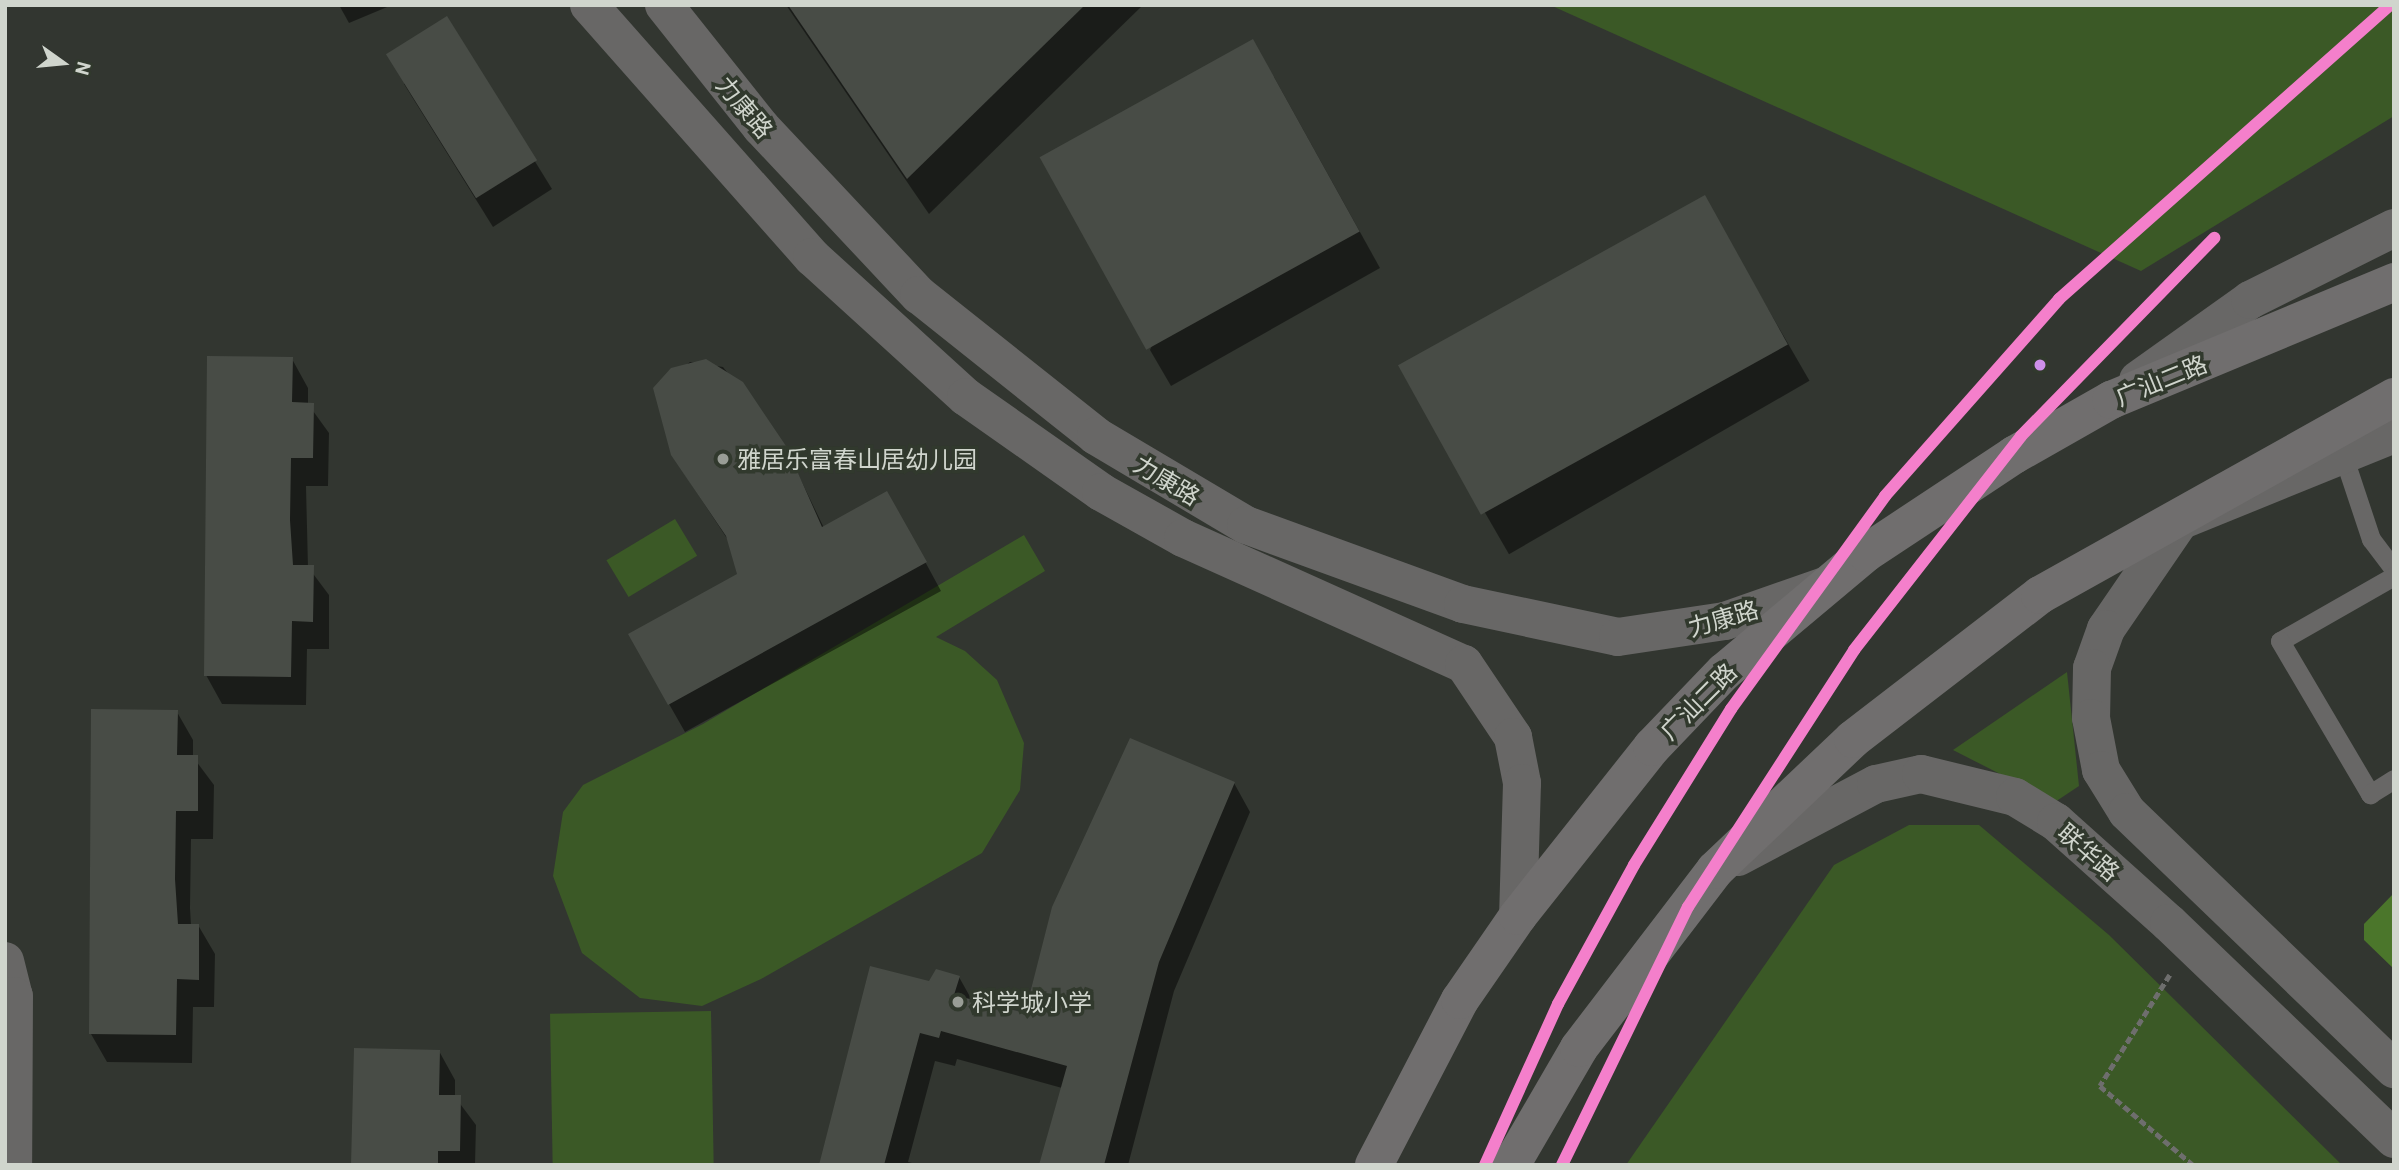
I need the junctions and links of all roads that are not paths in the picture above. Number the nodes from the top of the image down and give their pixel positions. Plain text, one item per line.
1 (589, 5) edge
2 (664, 5) edge
3 (2394, 228) edge
4 (2394, 282) edge
5 (2394, 397) edge
6 (2111, 400) junction
7 (2394, 434) edge
8 (2343, 455) junction
9 (2180, 521) junction
10 (2394, 569) edge
11 (2394, 576) edge
12 (1827, 585) junction
13 (2394, 779) edge
14 (1715, 870) junction
15 (1518, 916) junction
16 (5, 961) edge
17 (2394, 1069) edge
18 (2394, 1139) edge
19 (13, 1165) edge
20 (1374, 1165) edge
21 (1511, 1165) edge

1 - 15 street, 力康路
2 - 12 street, 力康路
3 - 6 street
4 - 6 highway, 广汕二路
5 - 9 highway
6 - 12 highway, 广汕二路
7 - 8 street
8 - 9 street
8 - 10 lane
9 - 14 highway
9 - 17 street
11 - 13 lane
12 - 15 highway, 广汕二路
14 - 18 street, 联华路
14 - 21 highway
15 - 20 highway, 广汕二路
16 - 19 street

